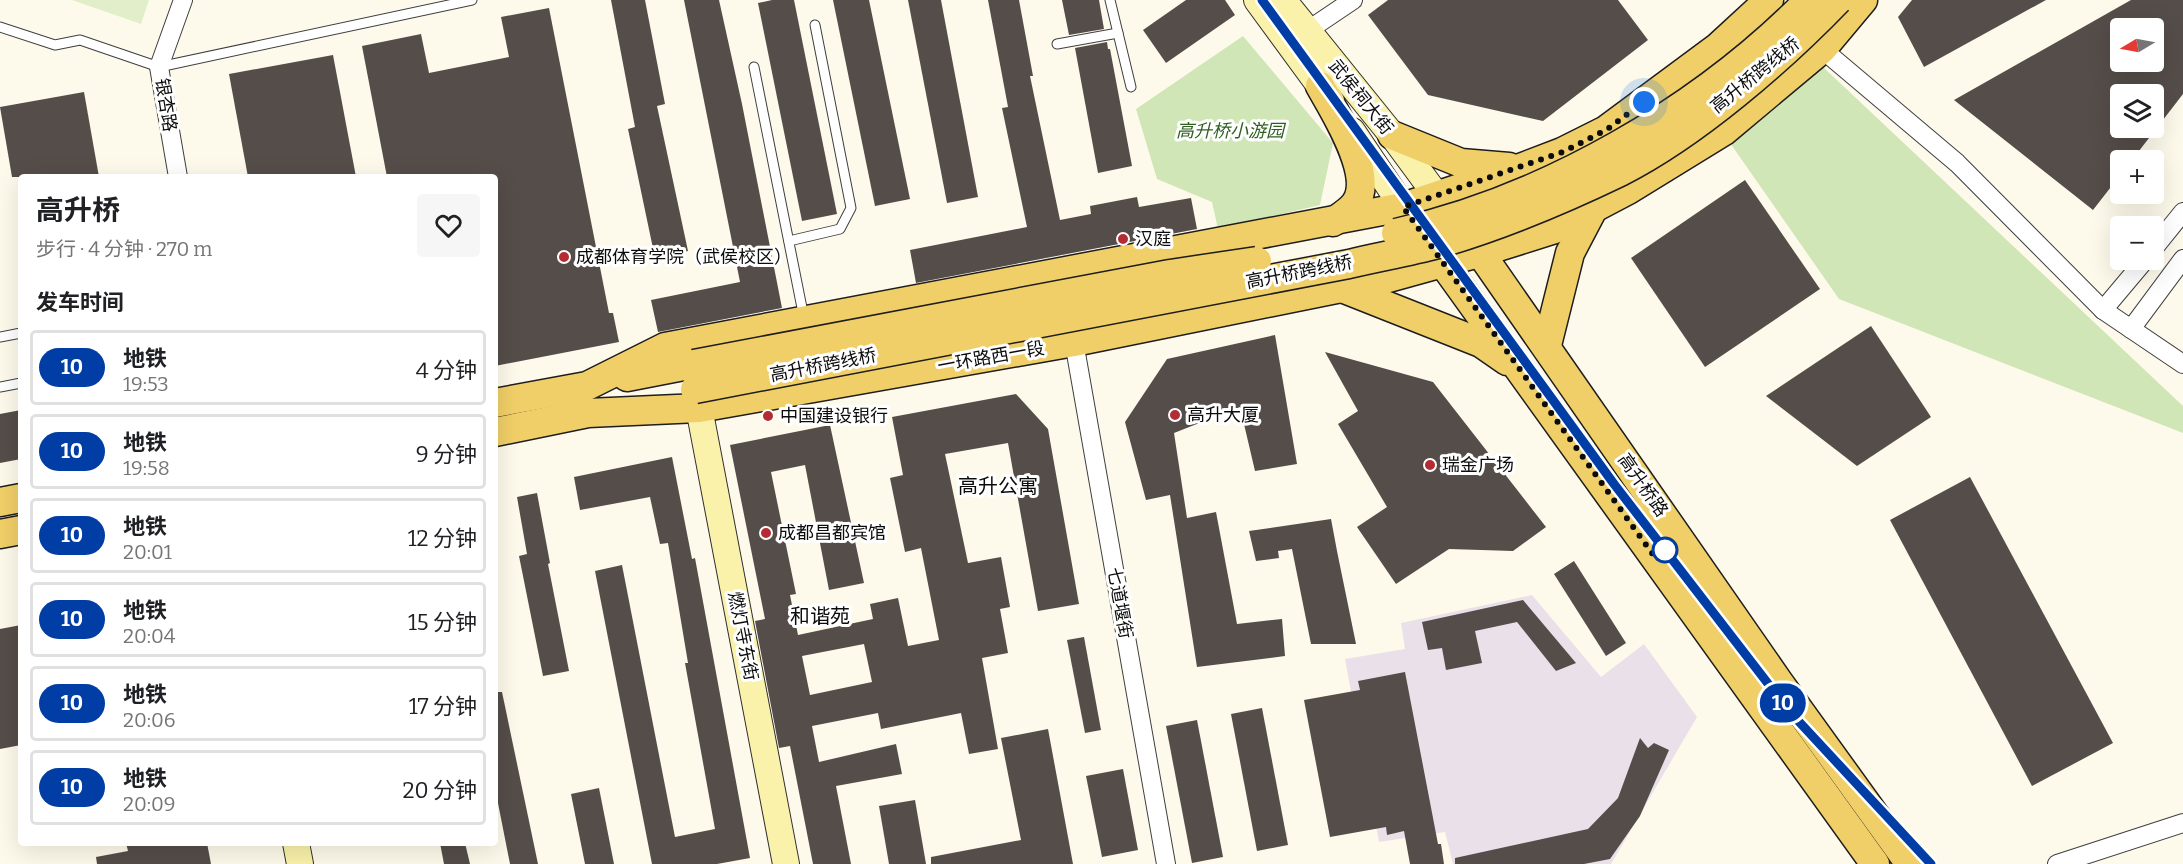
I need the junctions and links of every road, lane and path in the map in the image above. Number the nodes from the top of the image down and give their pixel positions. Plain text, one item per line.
1 (183, 0) edge
2 (472, 0) edge
3 (1110, 0) edge
4 (1257, 0) edge
5 (1283, 0) edge
6 (1353, 0) edge
7 (1809, 0) edge
8 (1838, 0) edge
9 (1863, 0) edge
10 (1755, 5) edge
11 (815, 25) dead end
12 (0, 27) edge
13 (1307, 31) junction
14 (1118, 33) junction
15 (1057, 44) dead end
16 (1822, 49) junction
17 (159, 67) junction
18 (754, 67) dead end
19 (1320, 86) junction
20 (1131, 87) dead end
21 (1392, 135) junction
22 (1523, 167) junction
23 (177, 174) edge
24 (1437, 196) junction
25 (1403, 207) junction
26 (1593, 209) junction
27 (2183, 212) edge
28 (1333, 222) junction
29 (2164, 236) edge
30 (789, 241) junction
31 (1482, 252) junction
32 (2183, 259) edge
33 (1442, 262) junction
34 (2137, 270) edge
35 (1342, 288) junction
36 (2103, 310) junction
37 (805, 320) junction
38 (2130, 328) junction
39 (18, 334) edge
40 (0, 337) edge
41 (1074, 342) junction
42 (1547, 345) junction
43 (2183, 364) edge
44 (1521, 371) junction
45 (18, 384) edge
46 (0, 387) edge
47 (696, 387) junction
48 (587, 399) junction
49 (498, 403) edge
50 (498, 431) edge
51 (18, 499) edge
52 (0, 502) edge
53 (18, 531) edge
54 (0, 534) edge
55 (2183, 823) edge
56 (297, 846) edge
57 (300, 864) edge
58 (786, 864) edge
59 (1166, 864) edge
60 (1875, 864) edge
61 (1910, 864) edge
62 (2057, 864) edge

1 - 17 street, 银杏路
2 - 17 lane
3 - 14 lane
4 - 19 main road, 武侯祠大街
5 - 13 main road, 武侯祠大街
6 - 13 street
7 - 47 main road, 高升桥跨线桥, bridge
8 - 47 main road, 高升桥跨线桥, bridge
9 - 16 main road, 一环路西一段
10 - 22 main road, 一环路西一段
11 - 30 lane
12 - 17 lane
13 - 21 main road, 武侯祠大街
14 - 15 lane
14 - 20 lane
16 - 26 main road, 一环路西一段
16 - 36 street
17 - 23 street, 银杏路
18 - 30 lane
19 - 25 main road, 武侯祠大街
19 - 28 main road
21 - 22 main road
21 - 24 main road, 武侯祠大街
22 - 24 main road, 一环路西一段
24 - 25 main road, 一环路西一段
24 - 31 main road, 高升桥路
25 - 28 main road, 一环路西一段
25 - 33 main road, 高升桥路
26 - 31 main road, 一环路西一段
26 - 42 main road
27 - 29 street
28 - 37 main road, 一环路西一段
30 - 37 lane
31 - 33 main road, 一环路西一段
31 - 42 main road, 高升桥路
32 - 38 street
33 - 35 main road, 一环路西一段
33 - 44 main road, 高升桥路
34 - 36 street
35 - 41 main road, 一环路西一段
35 - 44 main road
36 - 38 street
37 - 48 main road, 一环路西一段
38 - 43 street
39 - 40 lane
41 - 47 main road, 一环路西一段
41 - 59 street, 七道堰街
42 - 61 main road, 高升桥路
44 - 60 main road, 高升桥路
45 - 46 lane
47 - 48 main road
47 - 48 main road, 一环路西一段
47 - 58 main road, 燃灯寺东街
48 - 49 main road, 一环路西一段
48 - 50 main road, 一环路西一段
51 - 52 main road
53 - 54 main road
55 - 62 street
56 - 57 main road

